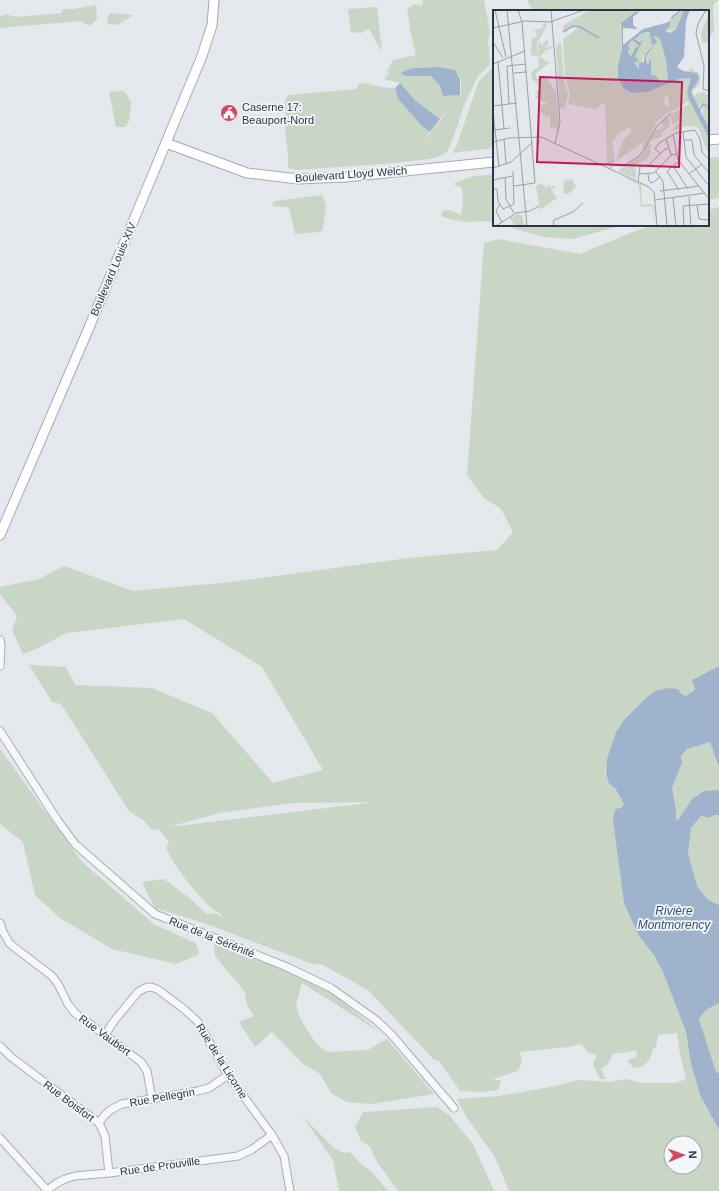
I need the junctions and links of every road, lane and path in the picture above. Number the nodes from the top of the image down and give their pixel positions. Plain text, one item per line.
1 (214, 0) edge
2 (719, 139) edge
3 (709, 140) edge
4 (166, 142) junction
5 (493, 162) edge
6 (0, 535) edge
7 (0, 640) edge
8 (0, 666) edge
9 (0, 731) edge
10 (0, 923) edge
11 (105, 1035) junction
12 (0, 1046) edge
13 (228, 1075) junction
14 (152, 1099) junction
15 (454, 1108) dead end
16 (99, 1123) junction
17 (272, 1135) junction
18 (1, 1142) edge
19 (110, 1173) junction
20 (47, 1191) edge
21 (290, 1191) edge

1 - 4 main road, Boulevard Louis-XIV
2 - 3 main road
4 - 5 main road, Boulevard Lloyd Welch
4 - 6 main road, Boulevard Louis-XIV
7 - 8 street
9 - 15 street, Rue de la Sérénité
10 - 11 street, Rue Vaubert
11 - 13 street, Rue de la Licorne
11 - 14 street, Rue Vaubert
12 - 16 street, Rue Boisfort
13 - 14 street, Rue Pellegrin
13 - 17 street, Rue de la Licorne
14 - 16 street, Rue Pellegrin
16 - 19 street, Rue Boisfort
17 - 19 street, Rue de Prouville
17 - 21 street, Rue de la Licorne
18 - 20 street
19 - 20 street, Rue de Prouville

